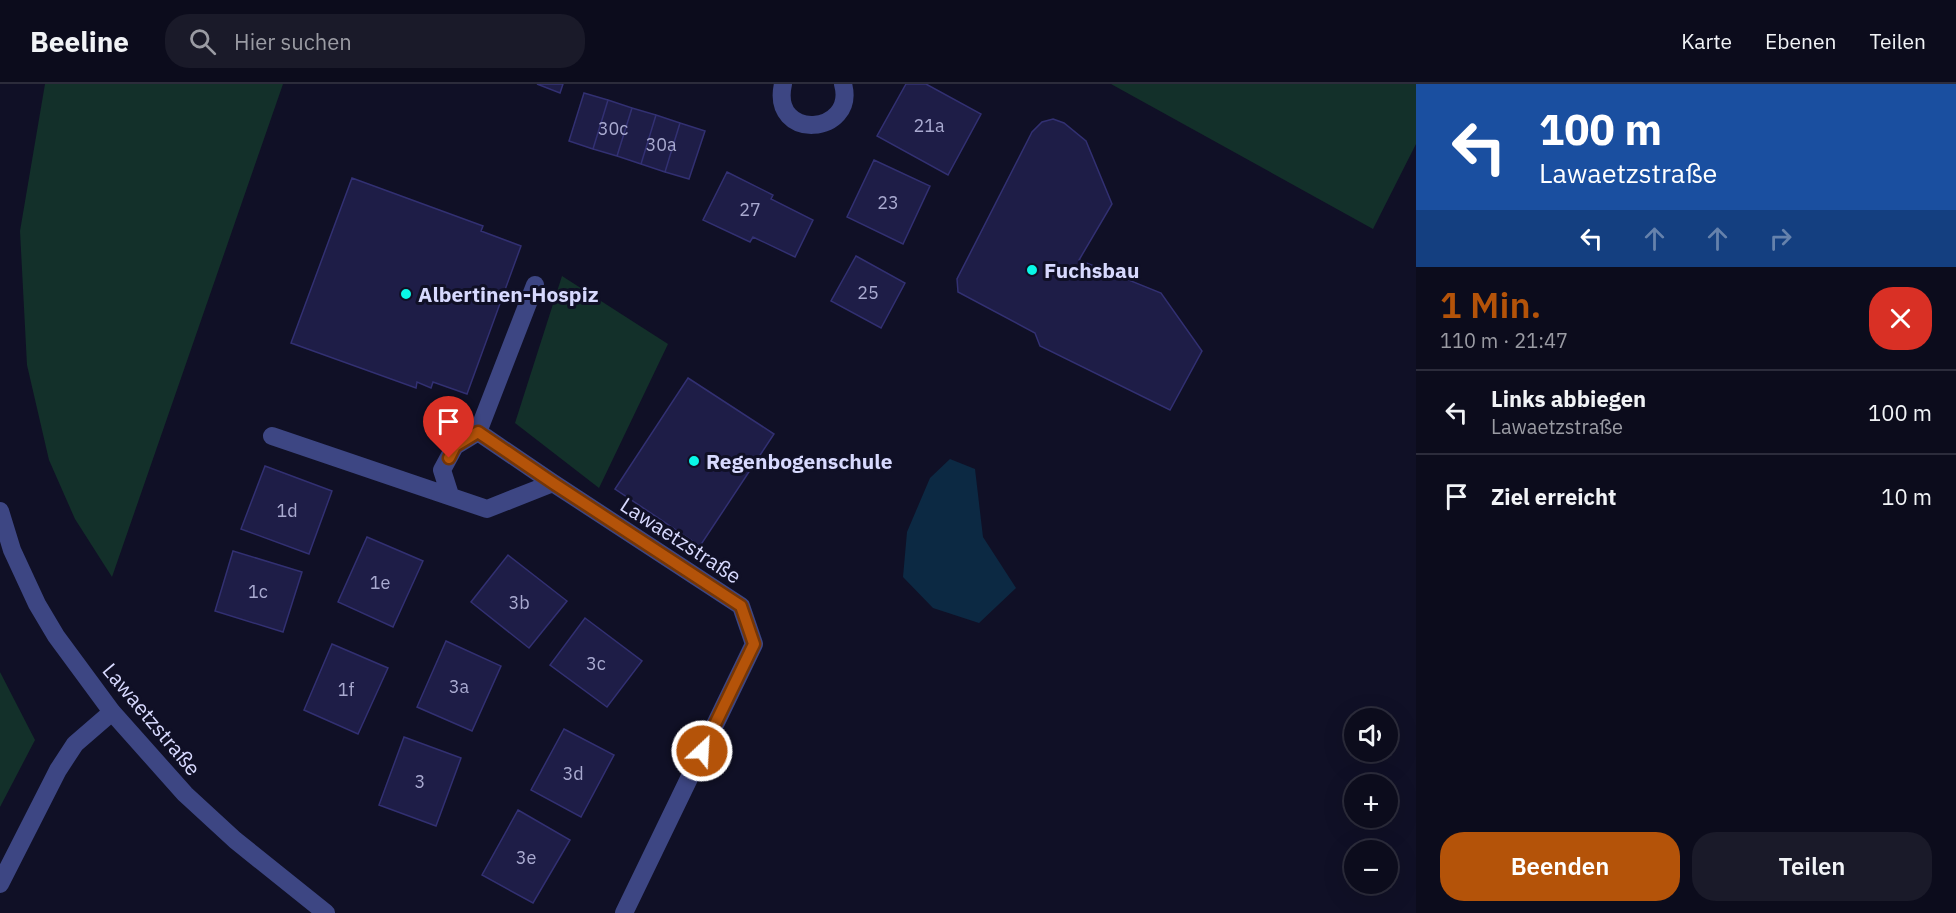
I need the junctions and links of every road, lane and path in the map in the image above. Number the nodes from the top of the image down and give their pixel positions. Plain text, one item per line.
1 (783, 84) edge
2 (843, 84) edge
3 (535, 285) dead end
4 (478, 432) junction
5 (272, 436) dead end
6 (553, 483) junction
7 (450, 495) junction
8 (0, 511) edge
9 (112, 712) junction
10 (0, 884) edge
11 (326, 913) edge
12 (624, 913) edge

1 - 2 street
3 - 4 street
4 - 6 street, Lawaetzstraße
4 - 7 street
5 - 7 street
6 - 7 street
6 - 12 street, Lawaetzstraße
8 - 9 street, Lawaetzstraße
9 - 10 street
9 - 11 street, Lawaetzstraße

